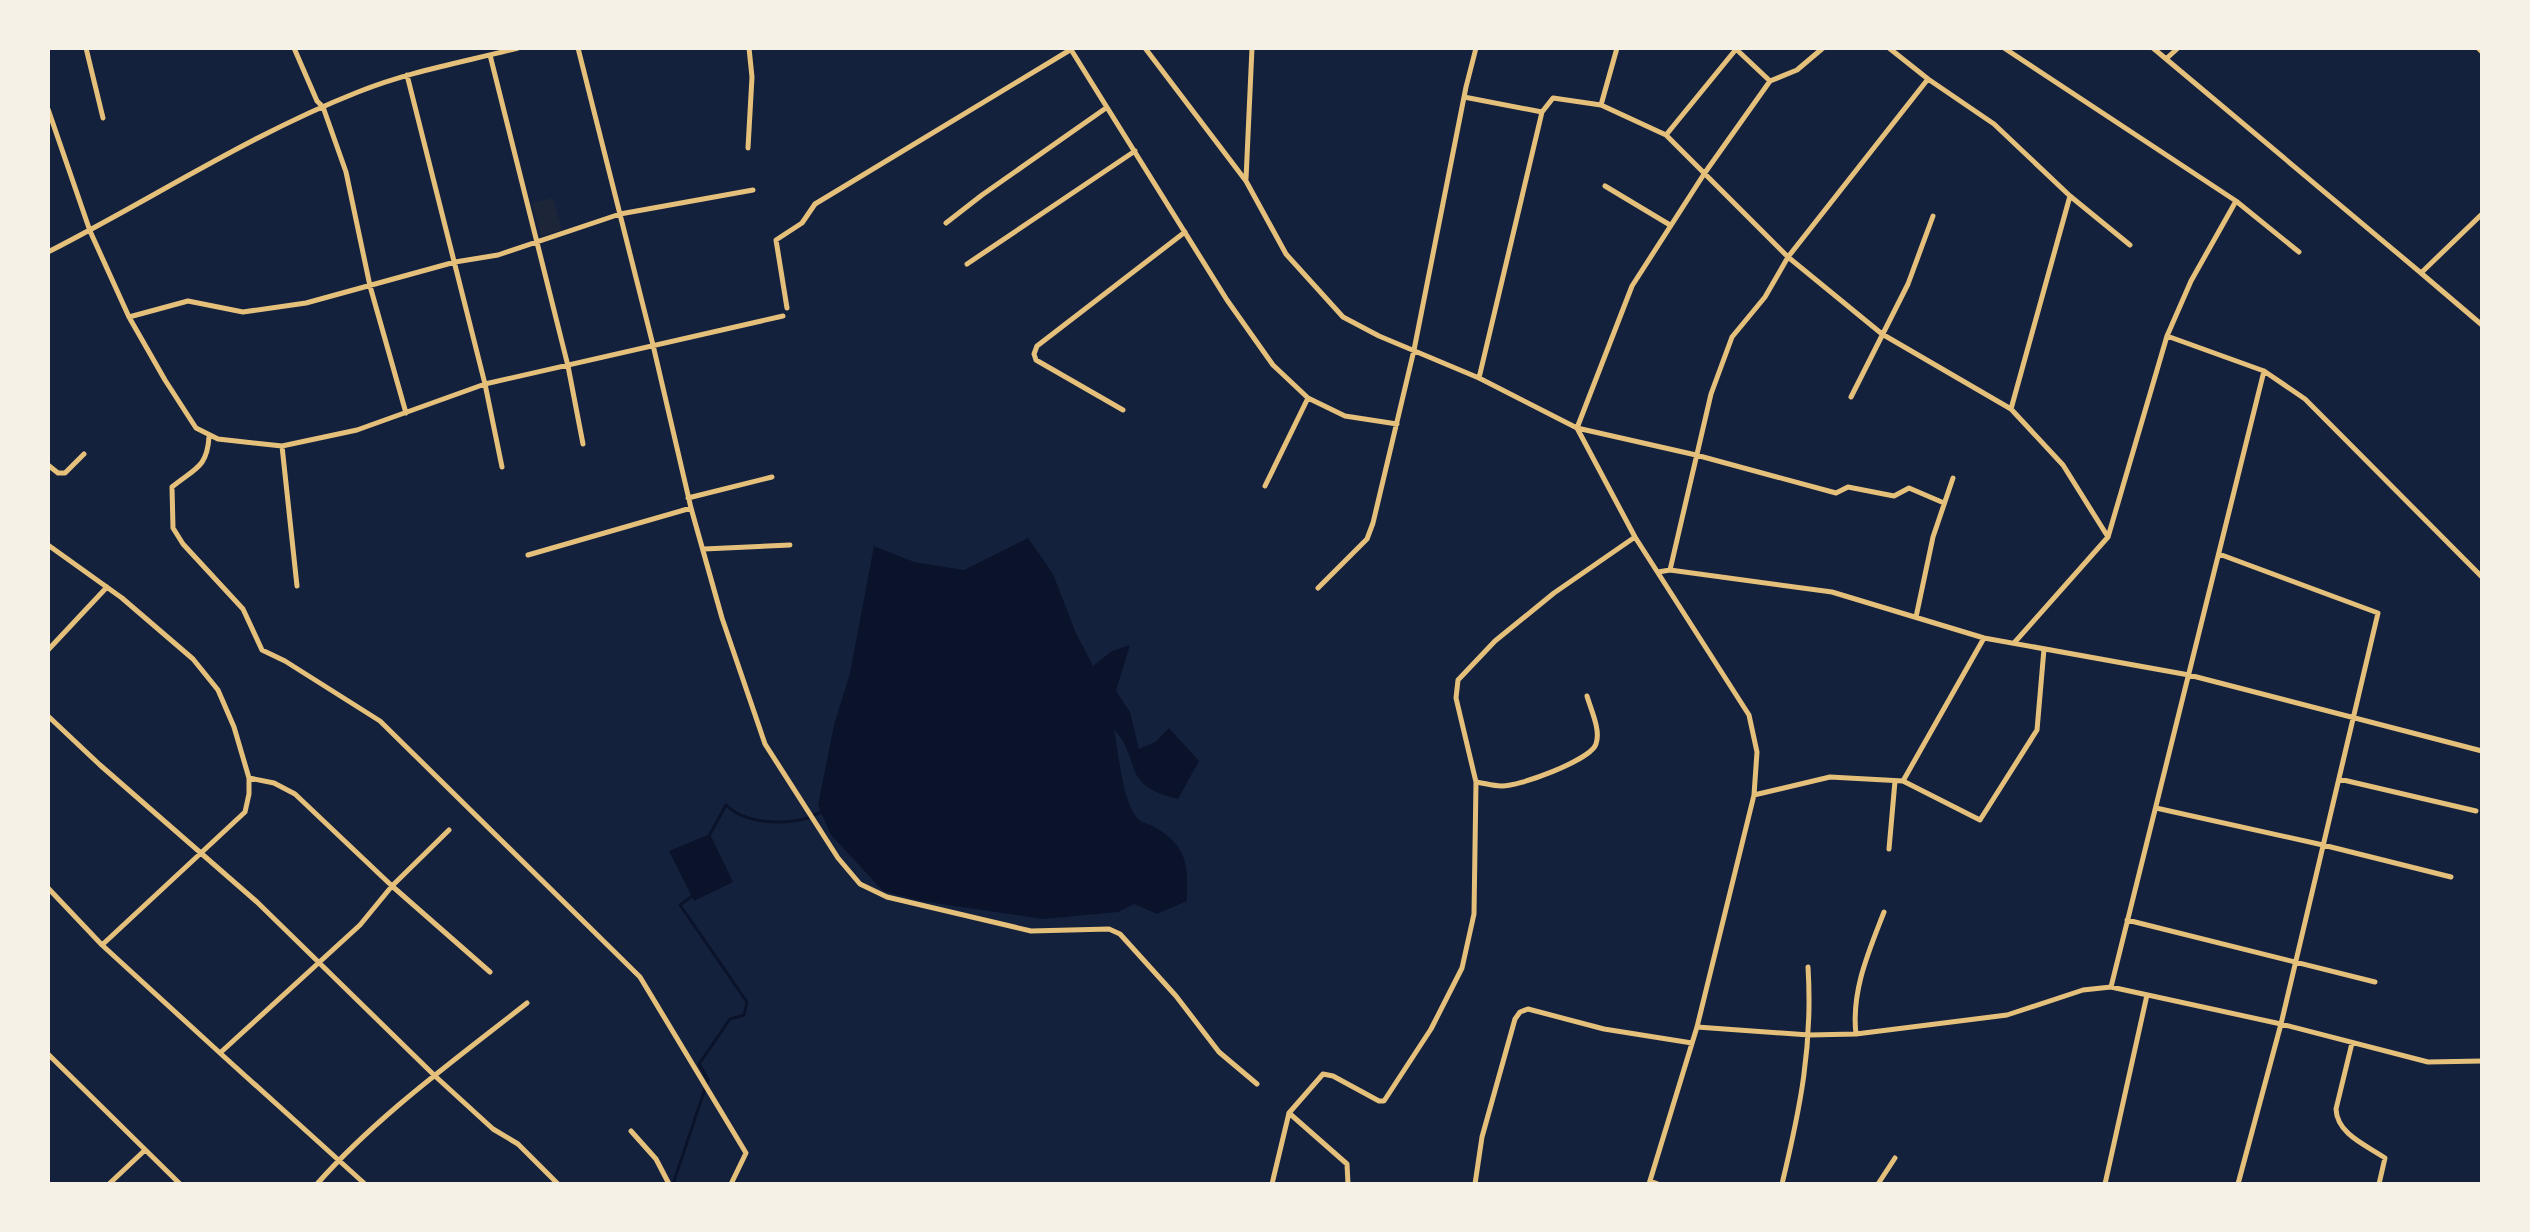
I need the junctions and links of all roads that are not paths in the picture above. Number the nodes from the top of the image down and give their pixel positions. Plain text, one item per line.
1 (86, 48) edge
2 (294, 48) edge
3 (518, 48) edge
4 (578, 48) edge
5 (749, 48) edge
6 (1145, 48) edge
7 (1252, 48) edge
8 (1476, 48) edge
9 (1617, 48) edge
10 (1737, 48) edge
11 (1823, 48) edge
12 (1889, 48) edge
13 (2004, 48) edge
14 (2153, 48) edge
15 (2178, 48) edge
16 (1070, 49) edge
17 (490, 55) junction
18 (2167, 59) junction
19 (407, 75) junction
20 (1928, 79) junction
21 (1770, 81) junction
22 (1464, 97) junction
23 (1601, 105) junction
24 (323, 107) junction
25 (1106, 108) junction
26 (48, 109) edge
27 (1542, 112) junction
28 (103, 118) dead end
29 (1666, 135) junction
30 (748, 148) dead end
31 (1135, 151) junction
32 (1704, 174) junction
33 (1246, 181) junction
34 (1605, 186) dead end
35 (753, 190) dead end
36 (2070, 196) junction
37 (2236, 201) junction
38 (620, 214) junction
39 (2482, 214) edge
40 (1933, 216) dead end
41 (946, 223) dead end
42 (1670, 225) junction
43 (90, 231) junction
44 (1185, 232) junction
45 (538, 243) junction
46 (2130, 245) dead end
47 (48, 252) edge
48 (2299, 252) dead end
49 (1788, 257) junction
50 (455, 262) junction
51 (967, 264) dead end
52 (2421, 273) junction
53 (370, 286) junction
54 (787, 308) dead end
55 (783, 316) dead end
56 (129, 317) junction
57 (2482, 325) edge
58 (1882, 334) junction
59 (2167, 336) junction
60 (653, 345) junction
61 (1414, 350) junction
62 (568, 366) junction
63 (2264, 371) junction
64 (1479, 378) junction
65 (485, 384) junction
66 (1851, 397) dead end
67 (1308, 398) junction
68 (2011, 409) junction
69 (1123, 410) dead end
70 (406, 413) junction
71 (1397, 424) junction
72 (1577, 428) junction
73 (209, 437) junction
74 (583, 444) dead end
75 (282, 446) junction
76 (84, 454) dead end
77 (1696, 455) junction
78 (48, 465) edge
79 (502, 467) dead end
80 (772, 477) dead end
81 (1953, 478) dead end
82 (1265, 486) dead end
83 (688, 498) junction
84 (1944, 503) junction
85 (691, 508) junction
86 (1635, 537) junction
87 (2108, 537) junction
88 (48, 545) edge
89 (790, 545) dead end
90 (704, 549) junction
91 (2219, 554) junction
92 (528, 555) dead end
93 (1670, 570) junction
94 (1658, 572) junction
95 (2482, 577) edge
96 (297, 586) dead end
97 (107, 587) junction
98 (1318, 588) dead end
99 (1916, 617) junction
100 (1984, 638) junction
101 (2014, 643) junction
102 (2044, 649) junction
103 (48, 650) edge
104 (2189, 675) junction
105 (1587, 696) dead end
106 (48, 716) edge
107 (2353, 718) junction
108 (2482, 751) edge
109 (249, 778) junction
110 (2339, 779) junction
111 (1895, 781) junction
112 (1903, 781) junction
113 (1476, 782) junction
114 (1754, 795) junction
115 (2156, 807) junction
116 (2476, 811) dead end
117 (449, 830) dead end
118 (2323, 845) junction
119 (1889, 849) dead end
120 (201, 852) junction
121 (2451, 877) dead end
122 (392, 886) junction
123 (48, 888) edge
124 (1884, 912) dead end
125 (2127, 920) junction
126 (102, 945) junction
127 (318, 963) junction
128 (2295, 963) junction
129 (1808, 967) dead end
130 (490, 972) dead end
131 (2375, 982) dead end
132 (2111, 987) junction
133 (2147, 995) junction
134 (527, 1003) dead end
135 (2281, 1024) junction
136 (1697, 1027) junction
137 (1856, 1034) junction
138 (1809, 1035) junction
139 (1692, 1043) junction
140 (2352, 1043) junction
141 (220, 1053) junction
142 (48, 1054) edge
143 (2482, 1061) edge
144 (435, 1076) junction
145 (1257, 1084) dead end
146 (1289, 1113) junction
147 (631, 1131) dead end
148 (145, 1150) junction
149 (1895, 1158) dead end
150 (338, 1160) junction
151 (1650, 1182) edge
152 (109, 1184) edge
153 (180, 1184) edge
154 (317, 1184) edge
155 (365, 1184) edge
156 (558, 1184) edge
157 (669, 1184) edge
158 (731, 1184) edge
159 (1272, 1184) edge
160 (1348, 1184) edge
161 (1475, 1184) edge
162 (1658, 1184) edge
163 (1782, 1184) edge
164 (1878, 1184) edge
165 (2105, 1184) edge
166 (2238, 1184) edge
167 (2379, 1184) edge

1 - 28 street
2 - 24 street
3 - 17 street
4 - 38 street
5 - 30 street
6 - 33 street
7 - 33 street
8 - 22 street
9 - 23 street
10 - 21 street
10 - 29 street
11 - 21 street
12 - 20 street
13 - 37 street
14 - 18 street
15 - 18 street
16 - 25 street
16 - 54 street
17 - 19 street
17 - 45 street
18 - 52 street
19 - 24 street
19 - 50 street
20 - 36 street
20 - 49 street
21 - 32 street
22 - 27 street
22 - 61 street
23 - 27 street
23 - 29 street
24 - 43 street
24 - 53 street
25 - 31 street
25 - 41 street
26 - 43 street
27 - 64 street
29 - 32 street
31 - 44 street
31 - 51 street
32 - 42 street
32 - 49 street
33 - 61 street
34 - 42 street
35 - 38 street
36 - 46 street
36 - 68 street
37 - 48 street
37 - 59 street
38 - 45 street
38 - 60 street
39 - 52 street
40 - 58 street
42 - 72 street
43 - 47 street
43 - 56 street
44 - 67 street
44 - 69 street
45 - 50 street
45 - 62 street
49 - 58 street
49 - 77 street
50 - 53 street
50 - 65 street
52 - 57 street
53 - 56 street
53 - 70 street
55 - 60 street
56 - 73 street
58 - 66 street
58 - 68 street
59 - 63 street
59 - 87 street
60 - 62 street
60 - 83 street
61 - 64 street
61 - 71 street
62 - 65 street
62 - 74 street
63 - 91 street
63 - 95 street
64 - 72 street
65 - 70 street
65 - 79 street
67 - 71 street
67 - 82 street
68 - 87 street
70 - 75 street
71 - 98 street
72 - 77 street
72 - 86 street
73 - 75 street
73 - 158 street
75 - 96 street
76 - 78 street
77 - 84 street
77 - 93 street
80 - 83 street
81 - 84 street
83 - 85 street
84 - 99 street
85 - 90 street
85 - 92 street
86 - 94 street
86 - 113 street
87 - 101 street
88 - 97 street
89 - 90 street
90 - 145 street
91 - 104 street
91 - 107 street
93 - 94 street
93 - 99 street
94 - 114 street
97 - 103 street
97 - 109 street
99 - 100 street
100 - 101 street
100 - 112 street
101 - 102 street
102 - 104 street
102 - 112 street
104 - 107 street
104 - 115 street
105 - 113 street
106 - 120 street
107 - 108 street
107 - 110 street
109 - 120 street
109 - 122 street
110 - 116 street
110 - 118 street
111 - 112 street
111 - 114 street
111 - 119 street
113 - 146 street
114 - 136 street
115 - 118 street
115 - 125 street
117 - 122 street
118 - 121 street
118 - 128 street
120 - 126 street
120 - 127 street
122 - 127 street
122 - 130 street
123 - 126 street
124 - 137 street
125 - 128 street
125 - 132 street
126 - 141 street
127 - 141 street
127 - 144 street
128 - 131 street
128 - 135 street
129 - 138 street
132 - 133 street
132 - 137 street
133 - 135 street
133 - 165 street
134 - 144 street
135 - 140 street
135 - 166 street
136 - 138 street
136 - 139 street
137 - 138 street
138 - 163 street
139 - 151 street
139 - 161 street
140 - 143 street
140 - 167 street
141 - 150 street
142 - 148 street
144 - 150 street
144 - 156 street
146 - 159 street
146 - 160 street
147 - 157 street
148 - 152 street
148 - 153 street
149 - 164 street
150 - 154 street
150 - 155 street
151 - 162 street

